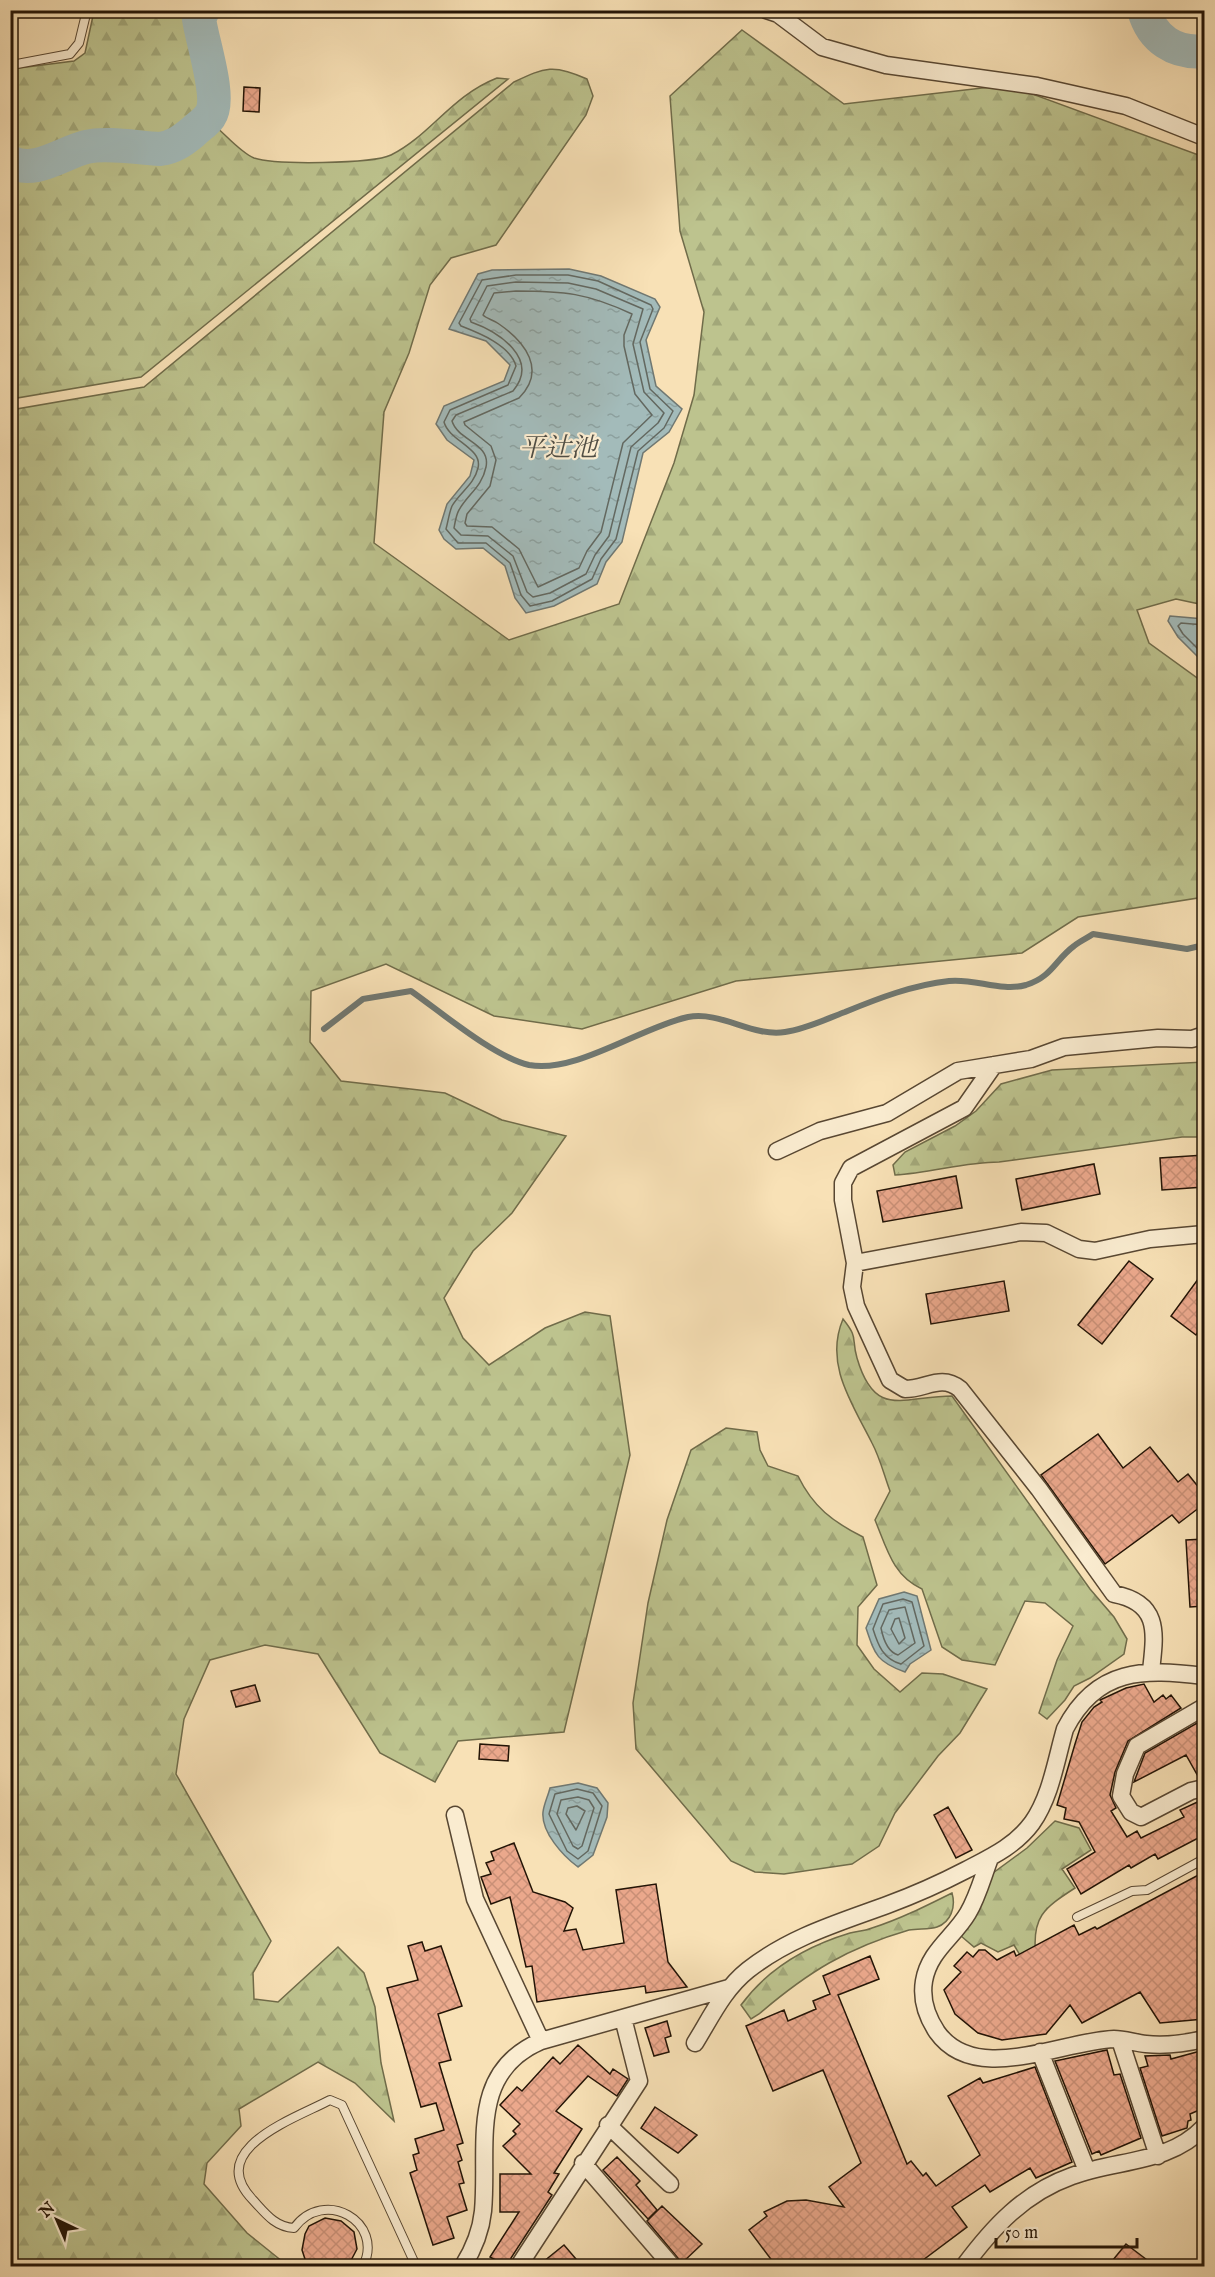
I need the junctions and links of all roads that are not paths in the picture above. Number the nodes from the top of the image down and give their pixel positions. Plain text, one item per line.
1 (87, 10) edge
2 (274, 10) edge
3 (310, 10) edge
4 (766, 10) edge
5 (10, 62) edge
6 (1204, 137) edge
7 (1204, 1035) edge
8 (994, 1065) junction
9 (777, 1151) dead end
10 (1204, 1233) edge
11 (855, 1263) junction
12 (1151, 1671) junction
13 (1204, 1676) edge
14 (1204, 1707) edge
15 (1204, 1788) edge
16 (455, 1815) dead end
17 (990, 1858) junction
18 (1204, 1859) edge
19 (1077, 1917) dead end
20 (729, 1988) junction
21 (623, 2018) junction
22 (1204, 2039) edge
23 (1120, 2040) junction
24 (541, 2042) junction
25 (695, 2043) dead end
26 (1040, 2052) junction
27 (608, 2125) junction
28 (1202, 2129) edge
29 (1158, 2156) junction
30 (583, 2163) junction
31 (1087, 2171) junction
32 (670, 2184) dead end
33 (465, 2264) edge
34 (363, 2266) edge
35 (416, 2266) edge
36 (522, 2266) edge
37 (672, 2266) edge
38 (964, 2266) edge

1 - 5 lane
2 - 3 lane
4 - 6 street
7 - 8 street
8 - 9 street
8 - 11 street
10 - 11 street
11 - 12 street
12 - 13 street
12 - 17 street
14 - 15 street
16 - 24 street
17 - 20 street
17 - 26 street
18 - 19 lane
20 - 21 street
20 - 25 street
21 - 24 street
21 - 27 street
22 - 23 street
23 - 26 street
23 - 29 street
24 - 33 street
26 - 31 street
27 - 30 street
27 - 32 street
28 - 29 street
29 - 31 street
30 - 36 street
30 - 37 street
31 - 38 street
34 - 35 lane

